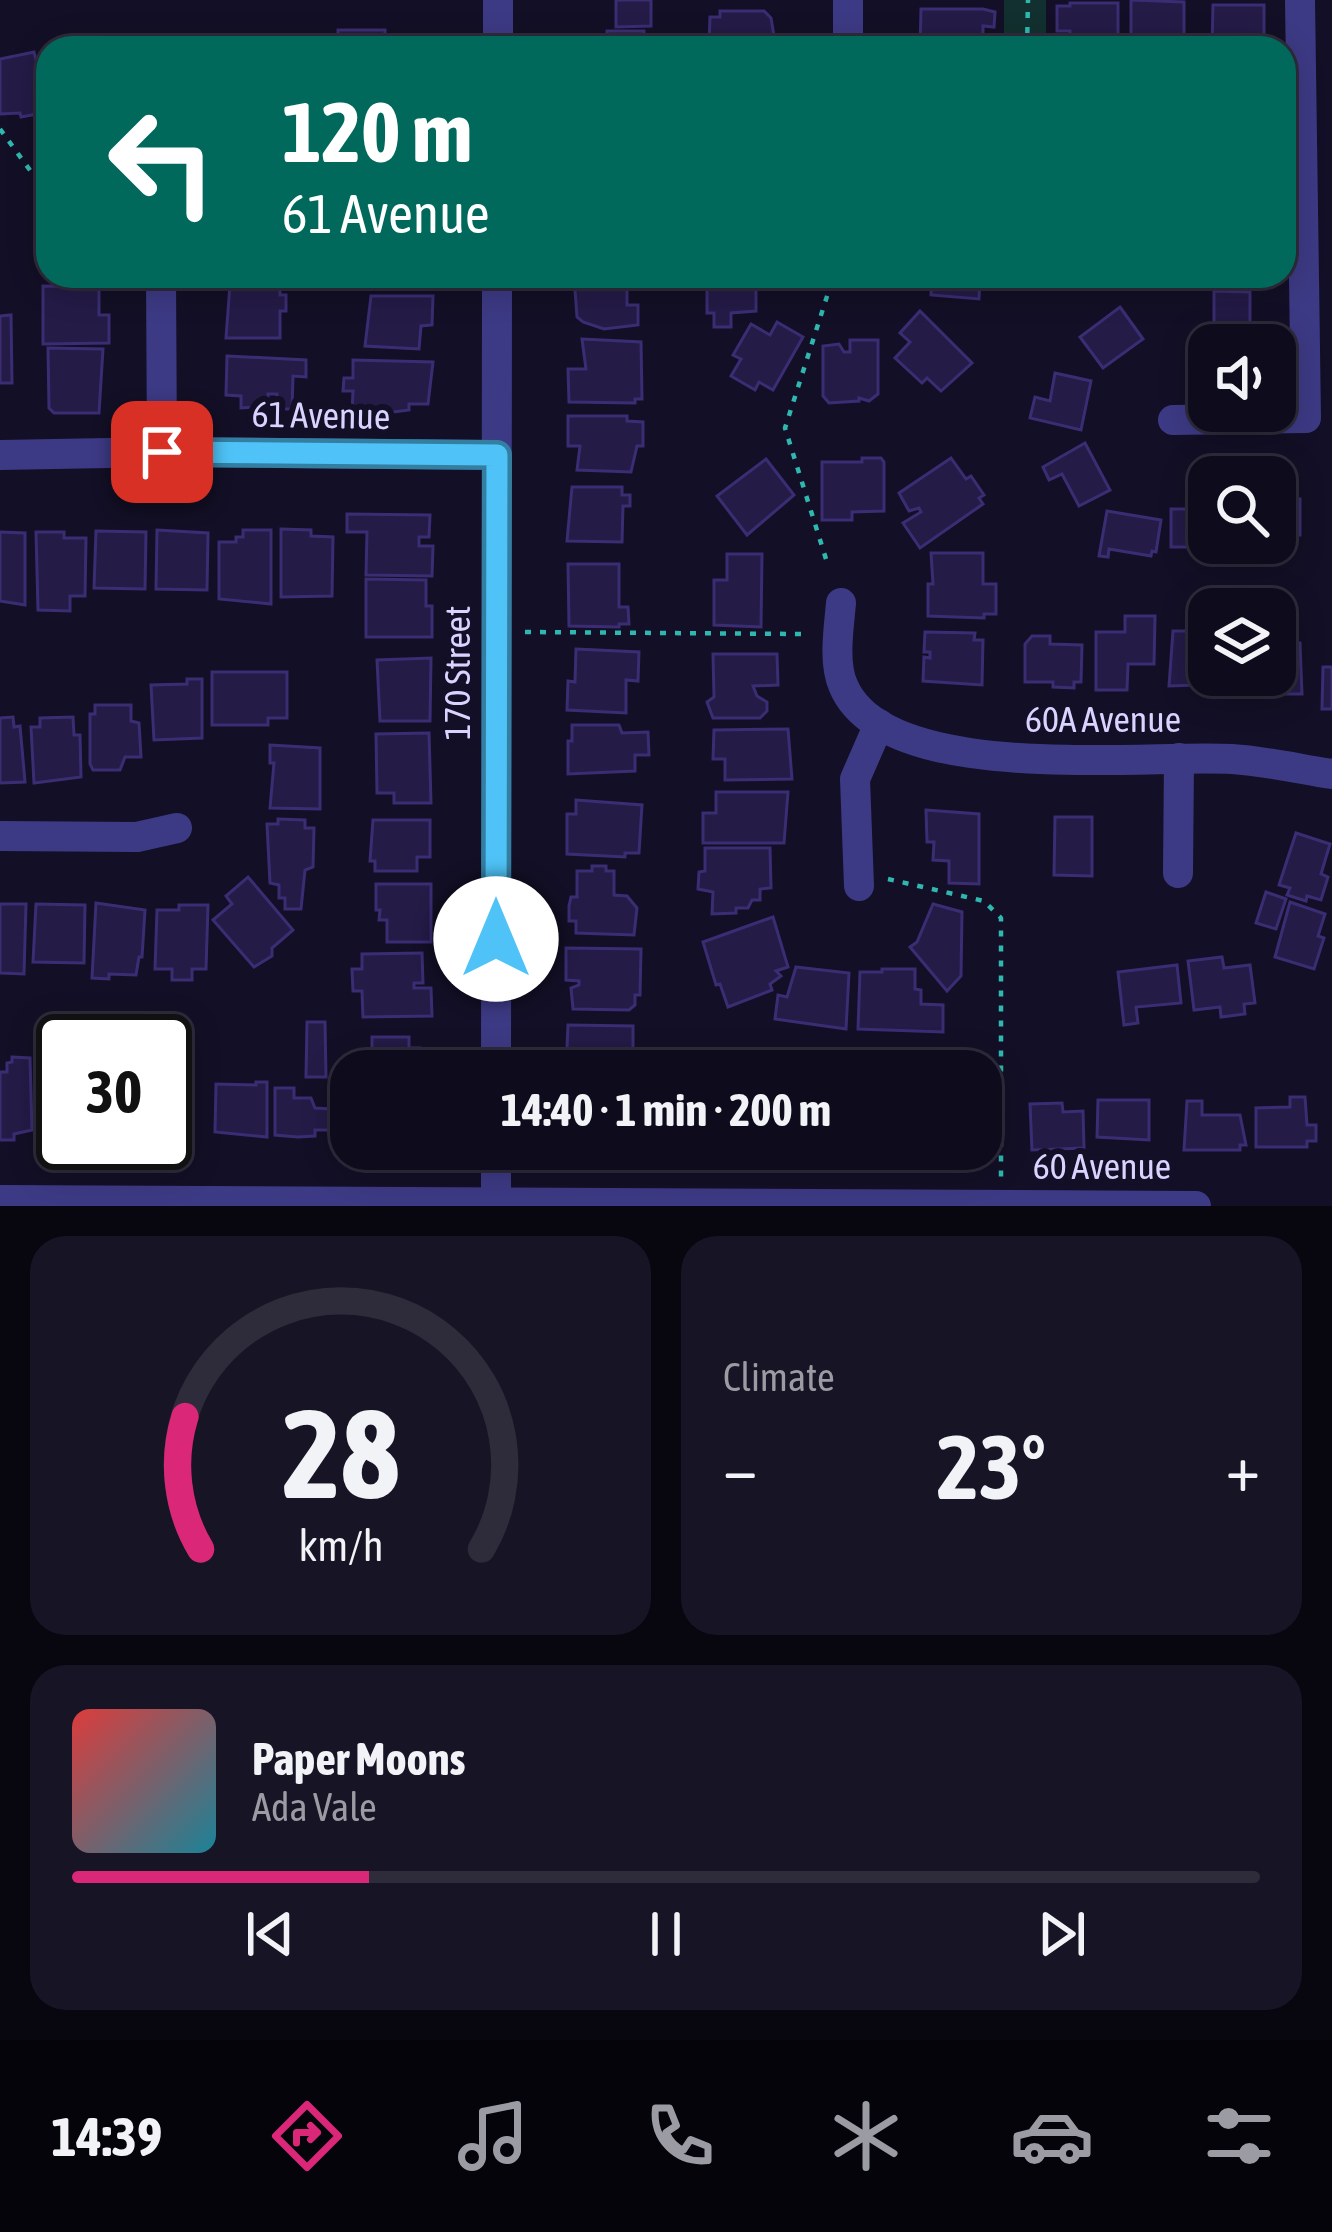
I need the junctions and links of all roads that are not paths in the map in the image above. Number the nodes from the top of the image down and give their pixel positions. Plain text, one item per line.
1 (498, 0) edge
2 (848, 0) edge
3 (1300, 0) edge
4 (497, 36) edge
5 (848, 36) edge
6 (1306, 106) edge
7 (161, 288) edge
8 (497, 288) edge
9 (1173, 420) dead end
10 (162, 452) junction
11 (0, 455) edge
12 (497, 455) junction
13 (841, 603) dead end
14 (880, 724) junction
15 (1179, 758) junction
16 (1332, 774) edge
17 (177, 827) dead end
18 (0, 836) edge
19 (1178, 873) dead end
20 (859, 879) road end
21 (496, 1050) edge
22 (496, 1170) edge
23 (0, 1200) edge
24 (496, 1202) junction
25 (1196, 1206) edge

1 - 4 street
2 - 5 street
3 - 6 street
6 - 9 street
7 - 10 street
8 - 12 street, 170 Street
10 - 11 street, 61 Avenue
10 - 12 street, 61 Avenue
12 - 21 street, 170 Street
13 - 14 street
14 - 15 street, 60A Avenue
14 - 20 street
15 - 16 street, 60A Avenue
15 - 19 street
17 - 18 street
22 - 24 street
23 - 24 street, 60 Avenue
24 - 25 street, 60 Avenue

